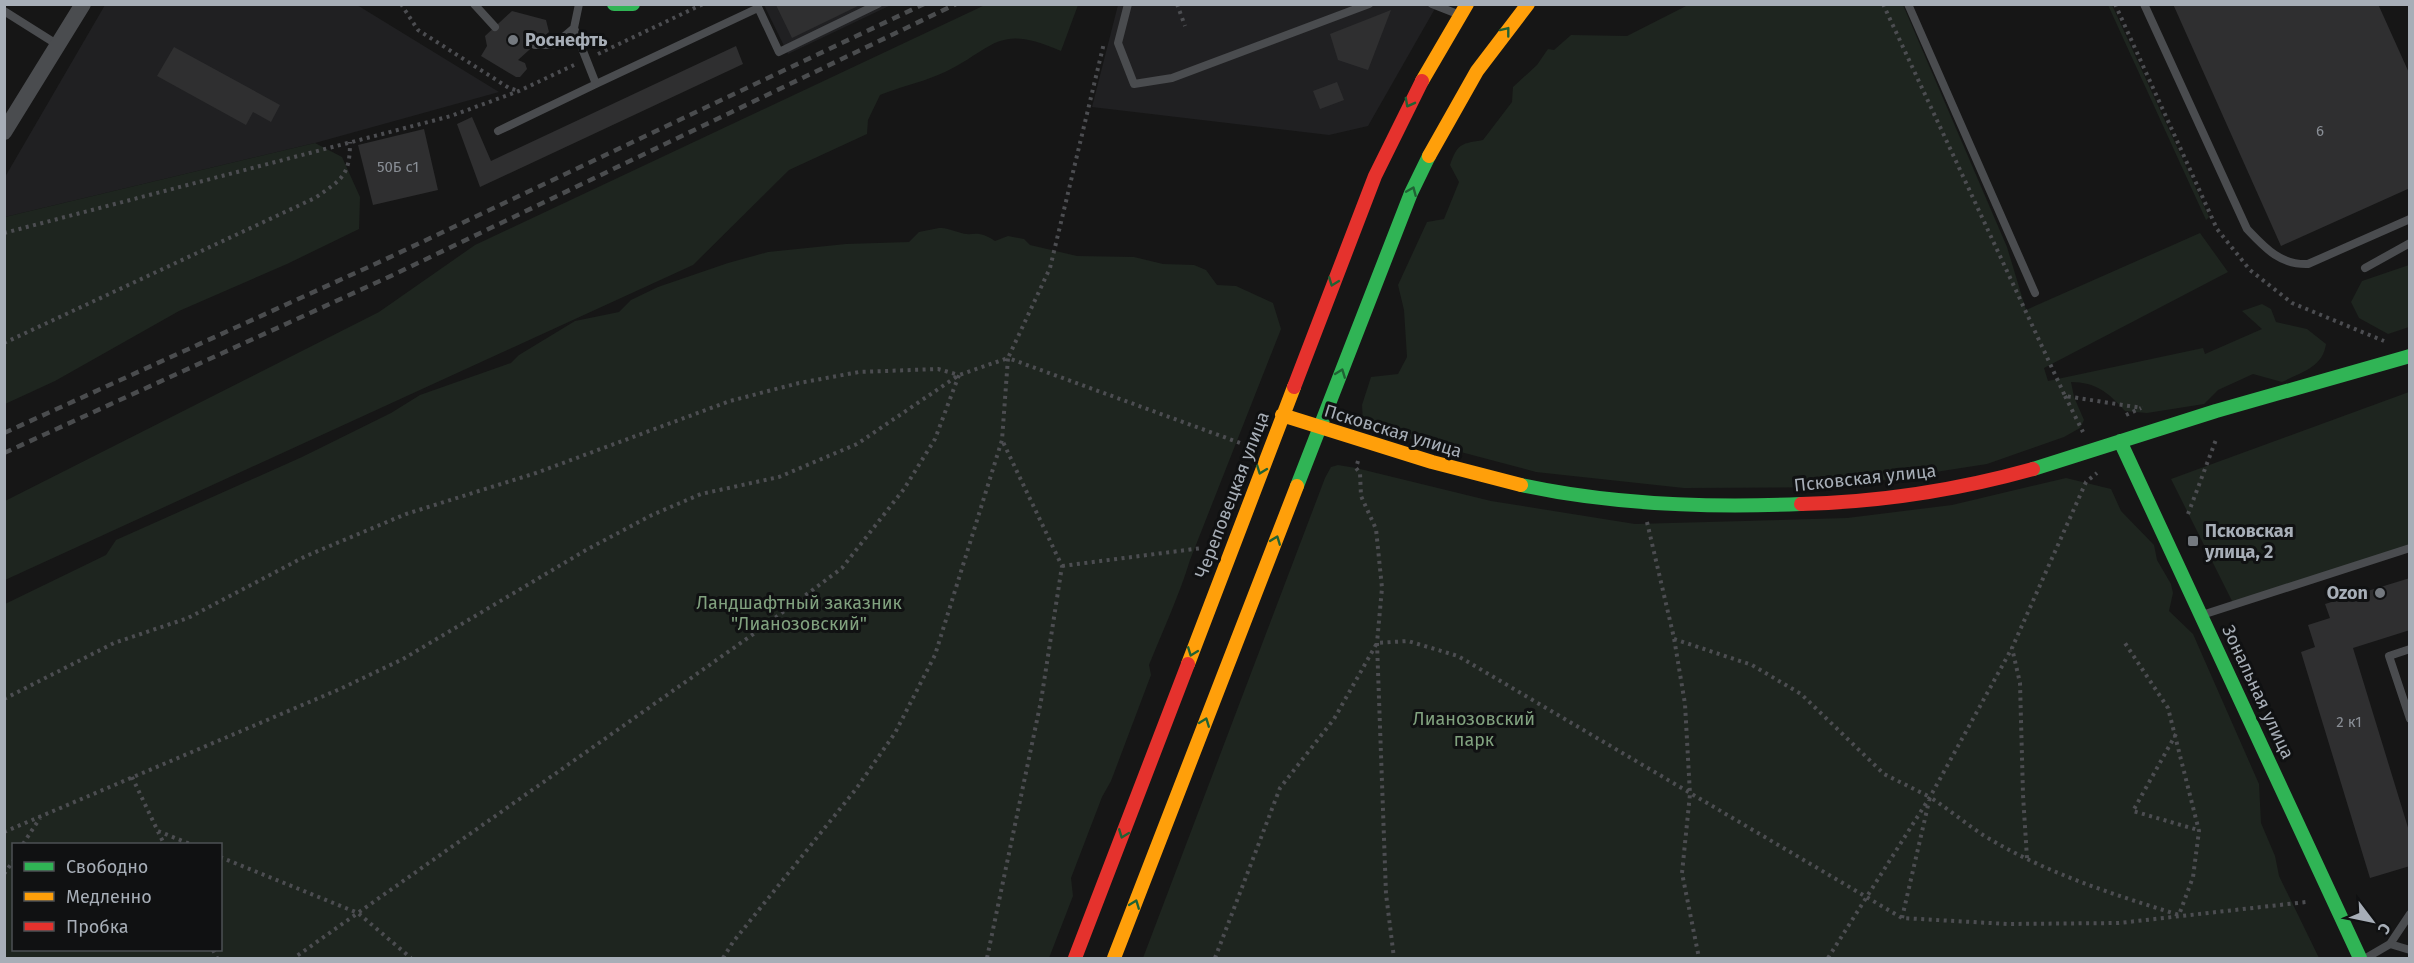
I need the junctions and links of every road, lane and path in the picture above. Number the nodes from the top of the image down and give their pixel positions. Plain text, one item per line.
1 (83, 4) edge
2 (401, 4) edge
3 (474, 4) edge
4 (579, 4) edge
5 (614, 4) edge
6 (633, 4) edge
7 (703, 4) edge
8 (878, 4) edge
9 (1128, 4) edge
10 (1177, 4) edge
11 (1368, 4) edge
12 (1432, 4) edge
13 (1528, 4) edge
14 (1882, 4) edge
15 (1908, 4) edge
16 (2144, 4) edge
17 (758, 6) edge
18 (1464, 10) edge
19 (4, 11) edge
20 (1185, 26) dead end
21 (495, 27) dead end
22 (574, 28) junction
23 (1105, 39) dead end
24 (58, 45) junction
25 (535, 45) dead end
26 (585, 60) junction
27 (596, 84) junction
28 (519, 91) junction
29 (498, 131) dead end
30 (4, 132) edge
31 (350, 142) junction
32 (2409, 219) edge
33 (4, 233) edge
34 (2409, 243) edge
35 (2364, 268) dead end
36 (2035, 293) dead end
37 (4, 344) edge
38 (2409, 356) edge
39 (1008, 358) junction
40 (959, 375) junction
41 (2065, 396) junction
42 (1282, 415) junction
43 (2122, 416) dead end
44 (1320, 428) junction
45 (2092, 429) dead end
46 (2217, 437) dead end
47 (1002, 441) junction
48 (2120, 441) junction
49 (1243, 444) dead end
50 (1359, 456) dead end
51 (2097, 473) dead end
52 (2188, 514) dead end
53 (1646, 516) dead end
54 (1202, 548) dead end
55 (2409, 548) edge
56 (1062, 566) junction
57 (2202, 615) junction
58 (1674, 638) junction
59 (2123, 640) dead end
60 (1377, 643) junction
61 (2012, 648) junction
62 (2409, 649) edge
63 (4, 699) edge
64 (2409, 719) edge
65 (2176, 734) junction
66 (132, 777) junction
67 (1690, 794) junction
68 (1930, 797) junction
69 (40, 818) junction
70 (158, 831) junction
71 (2199, 831) junction
72 (4, 832) edge
73 (24, 843) edge
74 (164, 843) edge
75 (188, 843) edge
76 (222, 858) edge
77 (2028, 858) junction
78 (1868, 898) junction
79 (2306, 902) dead end
80 (357, 913) junction
81 (2409, 914) edge
82 (2180, 915) junction
83 (1902, 918) junction
84 (2390, 944) junction
85 (2409, 950) edge
86 (294, 958) edge
87 (411, 958) edge
88 (723, 958) edge
89 (987, 958) edge
90 (1076, 958) edge
91 (1114, 958) edge
92 (1215, 958) edge
93 (1394, 958) edge
94 (1699, 958) edge
95 (1828, 958) edge
96 (2360, 958) edge
97 (2366, 958) edge

1 - 24 street
2 - 28 path
3 - 21 lane
4 - 22 lane
5 - 6 main road
7 - 26 path
8 - 17 lane
9 - 11 lane
10 - 20 path
12 - 18 lane
44 -> 13 main road
14 - 41 path
15 - 36 lane
16 - 32 lane
17 - 27 lane
18 -> 42 main road, Череповецкая улица
19 - 24 lane
22 - 25 lane
22 - 26 lane
23 - 39 path
24 - 30 street
26 - 27 lane
26 - 28 path
27 - 29 lane
28 - 31 path
31 - 33 path
31 - 37 path
34 - 35 lane
38 - 48 main road, Псковская улица
39 - 40 path
39 - 47 path
39 - 49 path
40 - 63 path
40 - 66 path
40 - 80 path
41 - 43 path
41 - 45 path
42 - 44 main road, Псковская улица
42 -> 90 main road, Череповецкая улица
44 - 48 main road, Псковская улица
91 -> 44 main road
46 - 52 path
47 - 56 path
47 - 88 path
48 - 57 main road, Зональная улица
50 - 60 path
51 - 61 path
53 - 58 path
54 - 56 path
55 - 57 lane
56 - 89 path
57 - 96 main road, Зональная улица
58 - 67 path
58 - 68 path
59 - 65 path
60 - 67 path
60 - 92 path
60 - 93 path
61 - 68 path
61 - 77 path
62 - 64 lane
65 - 71 path
65 - 71 path
66 - 69 path
66 - 70 path
67 - 78 path
67 - 94 path
68 - 77 path
68 - 78 path
68 - 83 path
69 - 72 path
69 - 73 path
70 - 74 path
70 - 75 path
71 - 82 path
76 - 80 path
77 - 82 path
78 - 83 path
78 - 95 path
79 - 82 path
80 - 86 path
80 - 87 path
81 - 84 lane
82 - 83 path
84 - 85 lane
84 - 97 lane

